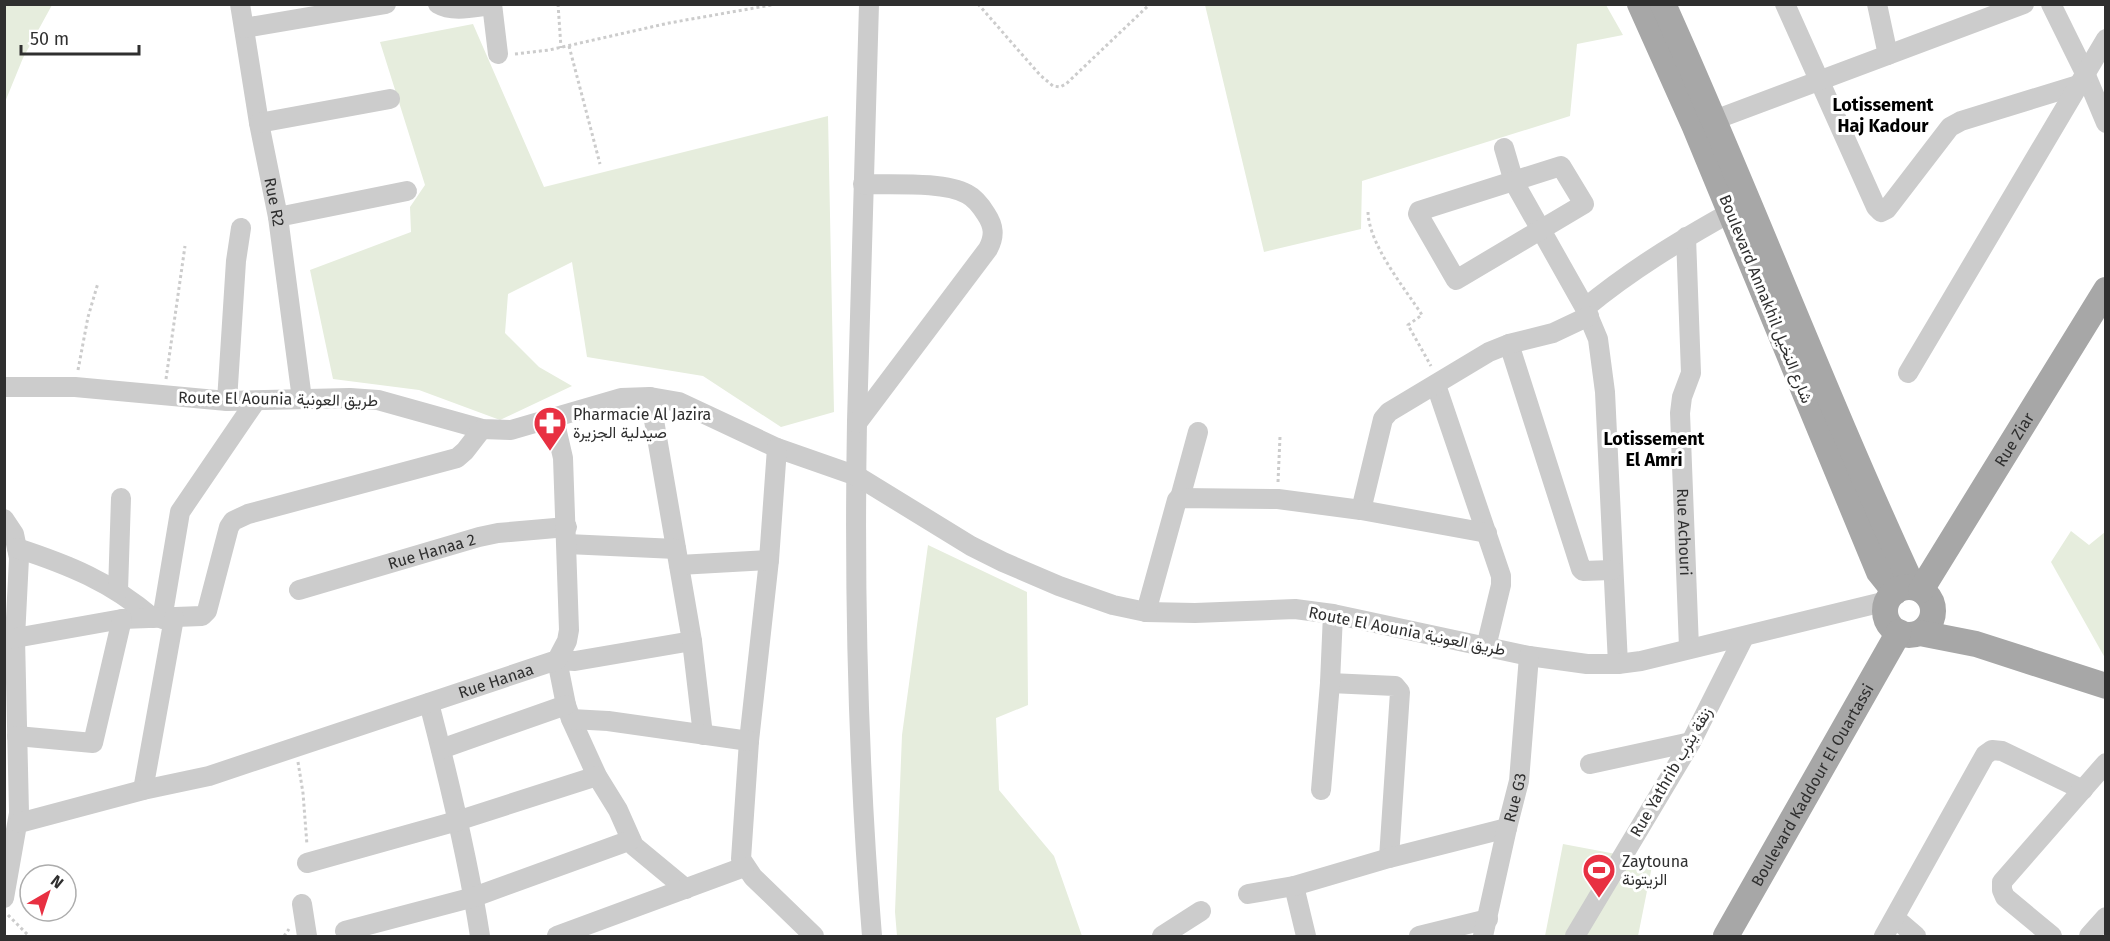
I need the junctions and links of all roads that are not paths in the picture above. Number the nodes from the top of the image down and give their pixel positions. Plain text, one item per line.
1 (240, 4) edge
2 (386, 4) edge
3 (438, 4) edge
4 (869, 4) edge
5 (1640, 4) edge
6 (1663, 4) edge
7 (1785, 4) edge
8 (1877, 4) edge
9 (2024, 4) edge
10 (2051, 4) edge
11 (492, 5) edge
12 (352, 7) edge
13 (244, 28) junction
14 (2106, 39) edge
15 (498, 54) road end
16 (1888, 55) junction
17 (2081, 79) junction
18 (1819, 82) junction
19 (390, 99) dead end
20 (259, 123) junction
21 (1705, 123) junction
22 (2106, 123) edge
23 (1504, 148) dead end
24 (1514, 182) junction
25 (863, 184) junction
26 (406, 191) dead end
27 (1731, 212) junction
28 (278, 217) junction
29 (241, 228) dead end
30 (1541, 230) junction
31 (1686, 237) junction
32 (2104, 297) edge
33 (1587, 312) junction
34 (1509, 345) junction
35 (1908, 373) dead end
36 (1436, 385) junction
37 (4, 387) edge
38 (650, 398) junction
39 (302, 399) junction
40 (227, 401) junction
41 (255, 402) junction
42 (554, 419) junction
43 (857, 423) junction
44 (482, 429) junction
45 (1198, 432) dead end
46 (777, 448) junction
47 (857, 476) junction
48 (121, 498) dead end
49 (1180, 498) junction
50 (1361, 510) junction
51 (4, 519) edge
52 (1487, 533) junction
53 (567, 535) junction
54 (17, 548) junction
55 (678, 557) junction
56 (769, 560) junction
57 (1612, 570) junction
58 (298, 590) dead end
59 (118, 591) junction
60 (1910, 596) junction
61 (1146, 612) junction
62 (1333, 614) junction
63 (163, 618) junction
64 (122, 619) junction
65 (1910, 633) junction
66 (1744, 637) junction
67 (10, 639) edge
68 (692, 641) junction
69 (1976, 644) junction
70 (1486, 647) junction
71 (1689, 648) junction
72 (1529, 656) junction
73 (557, 660) junction
74 (1618, 664) junction
75 (1330, 683) junction
76 (2106, 686) edge
77 (429, 703) junction
78 (569, 712) junction
79 (703, 735) junction
80 (17, 736) junction
81 (748, 741) junction
82 (1690, 742) junction
83 (441, 749) junction
84 (2106, 763) edge
85 (1590, 764) dead end
86 (597, 776) junction
87 (143, 790) junction
88 (1321, 790) dead end
89 (2083, 790) junction
90 (12, 794) edge
91 (457, 821) junction
92 (19, 823) junction
93 (1507, 828) junction
94 (632, 840) junction
95 (1389, 858) junction
96 (307, 863) road end
97 (744, 867) junction
98 (1294, 886) junction
99 (686, 889) junction
100 (1248, 894) dead end
101 (474, 897) junction
102 (4, 898) edge
103 (302, 904) road end
104 (1202, 911) dead end
105 (1895, 918) junction
106 (2106, 918) edge
107 (1485, 928) edge
108 (345, 931) dead end
109 (307, 936) edge
110 (480, 936) edge
111 (557, 936) edge
112 (814, 936) edge
113 (872, 936) edge
114 (1162, 936) edge
115 (1306, 936) edge
116 (1419, 936) edge
117 (1575, 936) edge
118 (1726, 936) edge
119 (1884, 936) edge
120 (1917, 936) edge
121 (2052, 936) edge
122 (2089, 936) edge

1 - 13 street, Rue R2
2 - 12 street
3 - 11 street
4 - 25 street
5 - 21 main road, Boulevard Annakhil شارع النخيل
6 - 21 main road, Boulevard Annakhil شارع النخيل
7 - 18 street
8 - 16 street
9 - 16 street
10 - 17 street
11 - 15 street
12 - 13 street
13 - 20 street, Rue R2
14 - 17 street
16 - 18 street
17 - 18 street
17 - 22 street
17 - 35 street
18 - 21 street
19 - 20 street
20 - 28 street, Rue R2
21 - 27 main road, Boulevard Annakhil شارع النخيل
21 - 60 main road, Boulevard Annakhil شارع النخيل
23 - 24 street
24 - 30 street
24 - 30 street
24 - 30 street
25 - 43 street
25 - 43 street
26 - 28 street
27 - 31 street
27 - 60 main road, Boulevard Annakhil شارع النخيل
28 - 39 street, Rue R2
29 - 40 street
30 - 33 street
31 - 33 street
31 - 71 street, Rue Achouri
32 - 60 main road, Rue Ziar
33 - 34 street
33 - 57 street
34 - 36 street
34 - 57 street
36 - 50 street
36 - 52 street
37 - 40 street, Route El Aounia طريق العونية
38 - 42 street, Route El Aounia طريق العونية
38 - 46 street, Route El Aounia طريق العونية
38 - 55 street
39 - 41 street, Route El Aounia طريق العونية
39 - 44 street, Route El Aounia طريق العونية
40 - 41 street, Route El Aounia طريق العونية
41 - 63 street
42 - 44 street, Route El Aounia طريق العونية
42 - 53 street
43 - 47 street
44 - 63 street
45 - 49 street
46 - 47 street, Route El Aounia طريق العونية
46 - 56 street
47 - 61 street, Route El Aounia طريق العونية
47 - 113 street
48 - 59 street
49 - 50 street
49 - 61 street
50 - 52 street
51 - 54 street
52 - 70 street
53 - 55 street, Rue Hanaa 2
53 - 58 street, Rue Hanaa 2
53 - 73 street
54 - 59 street
54 - 67 street
55 - 56 street, Rue Hanaa 2
55 - 68 street
56 - 81 street
57 - 74 street
59 - 63 street
60 - 65 main road, Rue Ziar
60 - 65 main road
60 - 66 street, Route El Aounia طريق العونية
60 - 69 main road
61 - 62 street, Route El Aounia طريق العونية
62 - 70 street, Route El Aounia طريق العونية
62 - 75 street
63 - 64 street
63 - 87 street
64 - 67 street
64 - 80 street
65 - 69 main road
65 - 118 main road, Boulevard Kaddour El Ouartassi
66 - 71 street, Route El Aounia طريق العونية
66 - 82 street, Rue Yathrib زنقة يثرب
67 - 80 street
68 - 73 street, Rue Hanaa
68 - 79 street
69 - 76 main road
70 - 72 street, Route El Aounia طريق العونية
71 - 74 street, Route El Aounia طريق العونية
72 - 74 street, Route El Aounia طريق العونية
72 - 93 street, Rue G3
73 - 77 street, Rue Hanaa
73 - 78 street
75 - 88 street
75 - 95 street
77 - 83 street
77 - 87 street, Rue Hanaa
78 - 79 street
78 - 83 street
78 - 86 street
79 - 81 street
80 - 90 street
81 - 97 street
82 - 85 street
82 - 117 street, Rue Yathrib زنقة يثرب
83 - 91 street
84 - 89 street
86 - 91 street
86 - 94 street
87 - 92 street, Rue Hanaa
89 - 105 street
89 - 121 street
90 - 92 street
91 - 96 street
91 - 101 street
92 - 102 street
93 - 95 street
93 - 107 street, Rue G3
94 - 99 street
94 - 101 street
95 - 98 street
97 - 99 street
97 - 112 street
98 - 100 street
98 - 115 street
99 - 111 street
101 - 108 street
101 - 110 street
103 - 109 street
104 - 114 street
105 - 119 street
105 - 120 street
106 - 122 street
107 - 116 street

